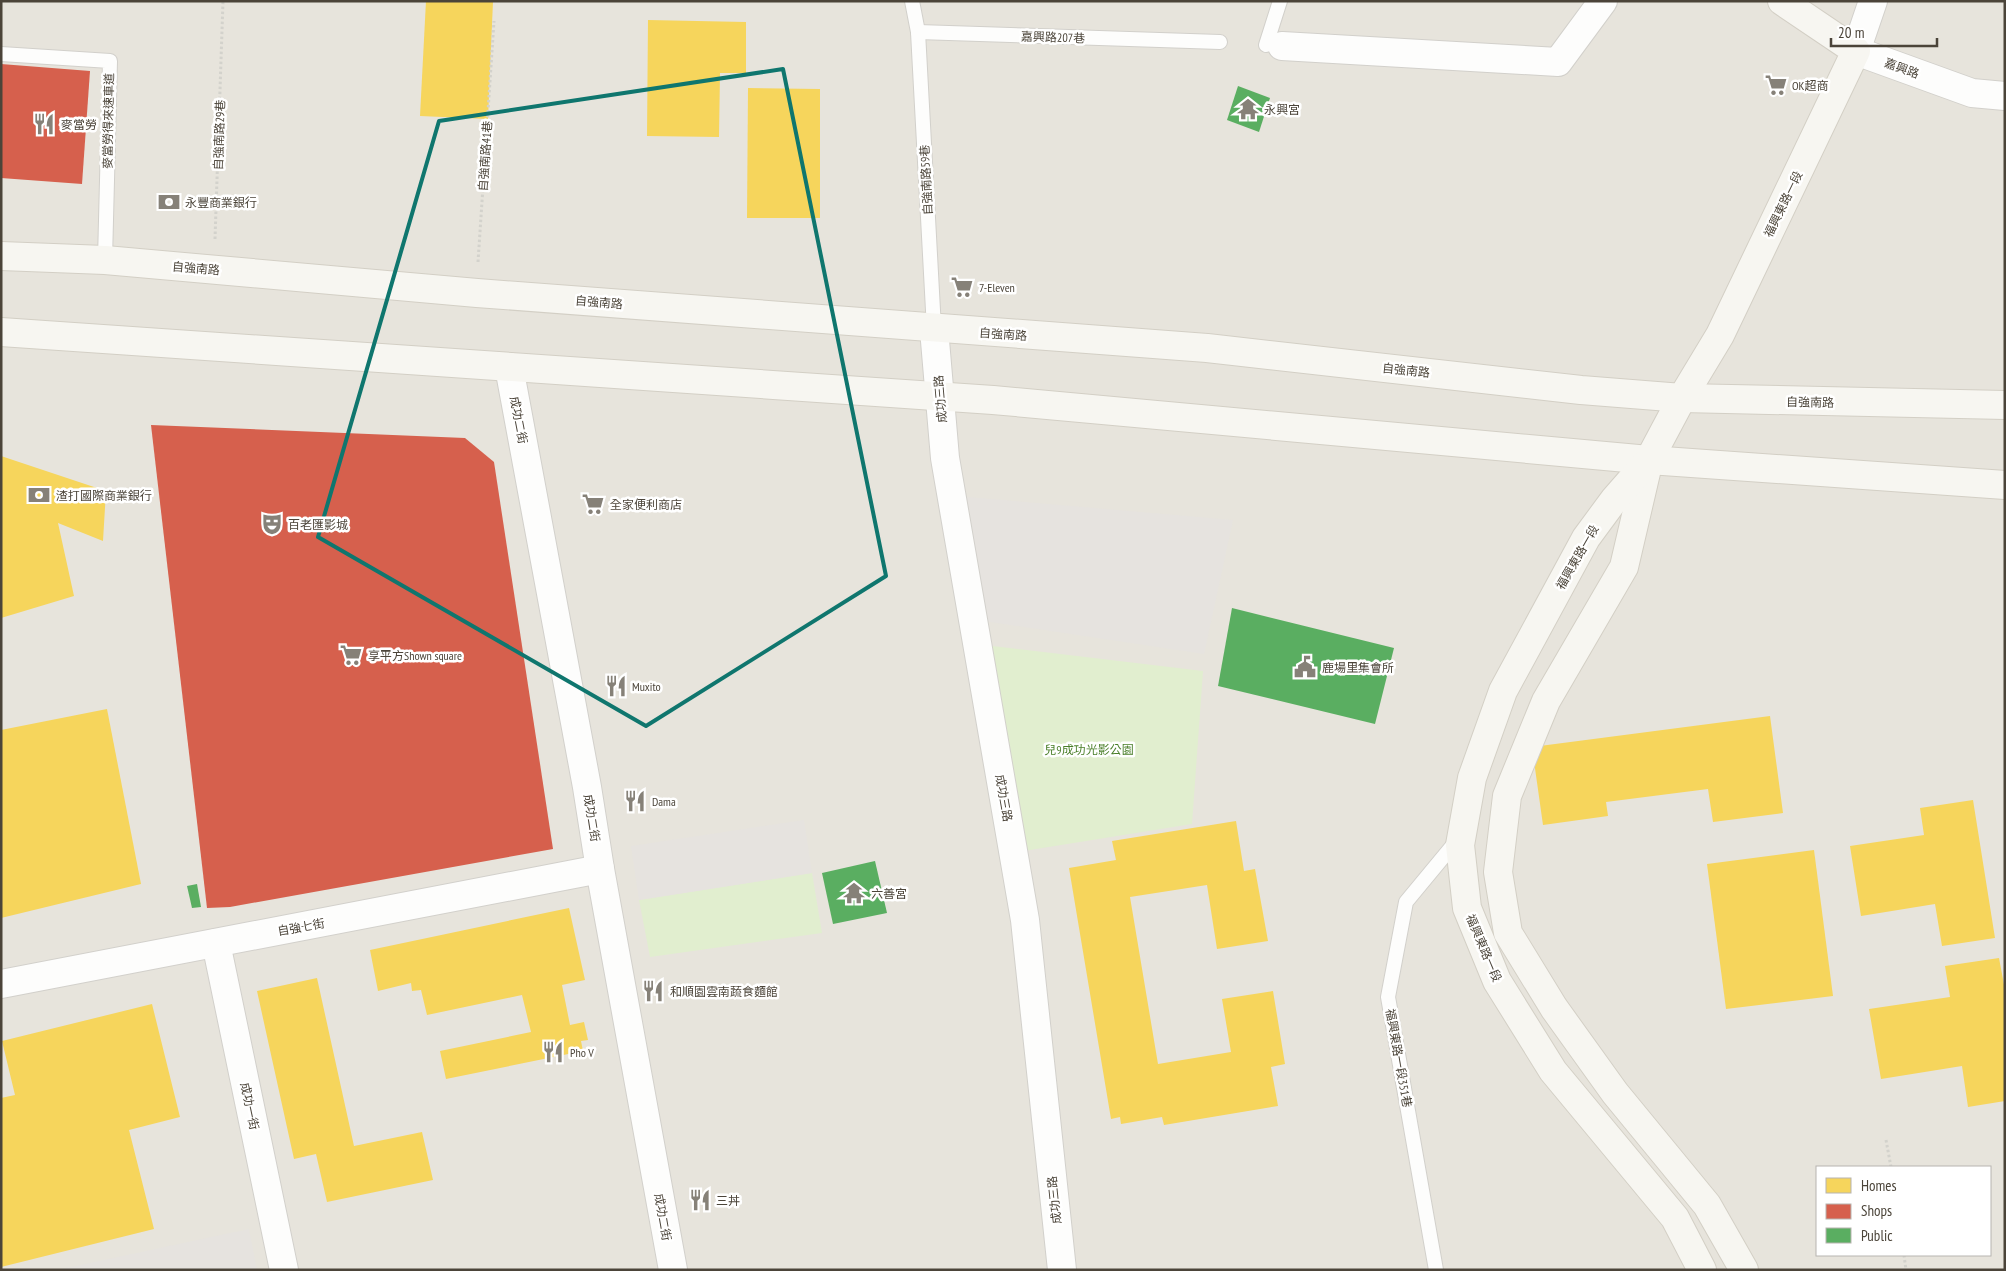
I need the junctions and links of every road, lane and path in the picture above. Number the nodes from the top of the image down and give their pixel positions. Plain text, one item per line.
1 (223, 1) edge
2 (912, 1) edge
3 (1280, 1) edge
4 (1603, 1) edge
5 (1782, 1) edge
6 (1873, 1) edge
7 (494, 20) dead end
8 (918, 32) junction
9 (1220, 42) dead end
10 (1274, 45) joint
11 (1856, 51) junction
12 (1, 54) edge
13 (2005, 96) edge
14 (1, 256) edge
15 (105, 260) junction
16 (214, 270) junction
17 (477, 292) junction
18 (934, 329) junction
19 (1, 332) edge
20 (508, 367) junction
21 (940, 397) junction
22 (1682, 398) junction
23 (2005, 406) edge
24 (1649, 460) junction
25 (2005, 485) edge
26 (1461, 835) junction
27 (600, 870) junction
28 (216, 943) junction
29 (1, 984) edge
30 (1886, 1140) dead end
31 (1890, 1166) edge
32 (1904, 1256) edge
33 (284, 1270) edge
34 (673, 1270) edge
35 (1062, 1270) edge
36 (1436, 1270) edge
37 (1702, 1270) edge
38 (1744, 1270) edge
39 (1906, 1270) edge

1 - 16 path, 自強南路29巷
2 - 8 lane
3 - 10 lane
4 - 10 street
5 - 11 main road, 嘉興路
6 - 11 street
7 - 17 path, 自強南路41巷
8 - 9 lane, 嘉興路207巷
8 - 18 lane, 自強南路59巷
11 - 13 street, 嘉興路
11 - 22 main road, 福興東路一段
12 - 15 lane, 麥當勞得來速車道
14 - 15 main road, 自強南路
15 - 16 main road, 自強南路
16 - 17 main road, 自強南路
17 - 18 main road, 自強南路
18 - 21 street, 成功三路
18 - 22 main road, 自強南路
19 - 20 main road
20 - 21 main road
20 - 27 street, 成功二街
21 - 24 main road
21 - 35 street, 成功三路
22 - 23 main road, 自強南路
22 - 24 main road, 福興東路一段
24 - 25 main road
24 - 26 main road, 福興東路一段
24 - 38 main road, 福興東路一段
26 - 36 lane, 福興東路一段351巷
26 - 37 main road, 福興東路一段
27 - 28 street, 自強七街
27 - 34 street, 成功二街
28 - 29 street, 自強七街
28 - 33 street, 成功一街
30 - 31 path
32 - 39 path

